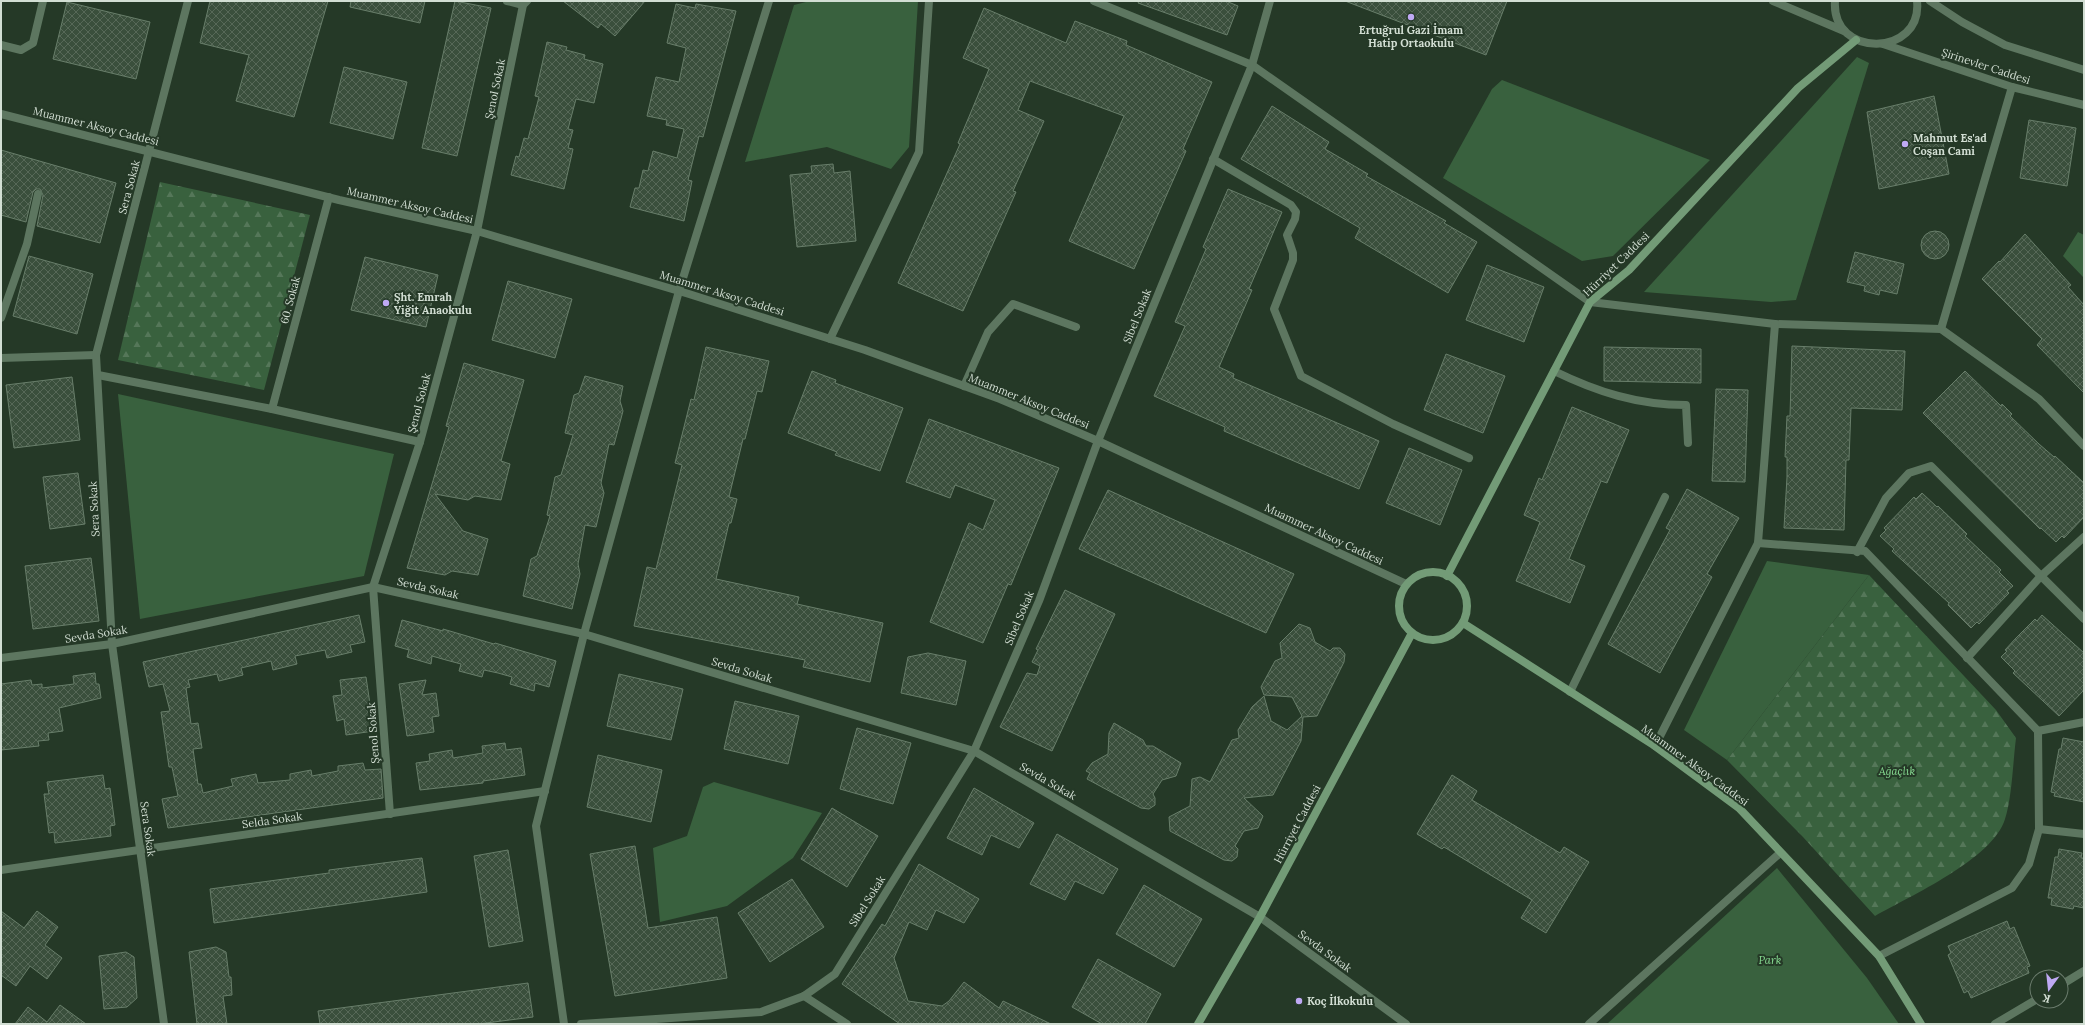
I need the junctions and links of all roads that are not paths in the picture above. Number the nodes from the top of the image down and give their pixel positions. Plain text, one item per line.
1 (42, 1) edge
2 (188, 1) edge
3 (507, 1) edge
4 (769, 1) edge
5 (928, 1) edge
6 (1094, 1) edge
7 (1270, 1) edge
8 (1773, 1) edge
9 (1834, 1) edge
10 (1918, 1) edge
11 (1930, 1) edge
12 (525, 3) edge
13 (1845, 32) junction
14 (1856, 40) junction
15 (1883, 44) junction
16 (1, 45) edge
17 (1252, 65) junction
18 (2084, 70) edge
19 (2012, 87) junction
20 (2084, 105) edge
21 (1, 114) edge
22 (150, 151) junction
23 (1213, 159) junction
24 (38, 194) dead end
25 (329, 198) junction
26 (476, 231) junction
27 (679, 291) junction
28 (1590, 302) junction
29 (1, 318) edge
30 (1775, 324) junction
31 (1076, 326) dead end
32 (1941, 329) junction
33 (830, 339) junction
34 (96, 355) junction
35 (1, 358) edge
36 (1554, 371) junction
37 (98, 375) junction
38 (964, 386) junction
39 (272, 409) junction
40 (1098, 441) junction
41 (420, 442) junction
42 (1688, 443) dead end
43 (2084, 446) edge
44 (1469, 458) dead end
45 (1665, 497) dead end
46 (2084, 537) edge
47 (1758, 543) junction
48 (1857, 552) junction
49 (1447, 576) junction
50 (2040, 576) junction
51 (1406, 584) junction
52 (373, 587) junction
53 (2084, 619) edge
54 (1463, 623) junction
55 (1412, 633) junction
56 (584, 634) junction
57 (112, 644) junction
58 (1, 658) edge
59 (1968, 658) junction
60 (1570, 692) junction
61 (2084, 722) edge
62 (2038, 731) junction
63 (1654, 746) junction
64 (974, 751) junction
65 (545, 791) junction
66 (390, 814) junction
67 (2038, 829) junction
68 (2084, 834) edge
69 (140, 850) junction
70 (1780, 853) junction
71 (1, 870) edge
72 (1260, 917) junction
73 (1879, 956) junction
74 (2084, 971) edge
75 (2069, 979) edge
76 (804, 996) junction
77 (2029, 1004) edge
78 (164, 1024) edge
79 (564, 1024) edge
80 (581, 1024) edge
81 (847, 1024) edge
82 (1198, 1024) edge
83 (1406, 1024) edge
84 (1589, 1024) edge
85 (1921, 1024) edge
86 (1995, 1024) edge

1 - 16 street
2 - 22 street, Sera Sokak
3 - 12 street
4 - 27 street
5 - 33 street
6 - 17 street
7 - 17 street, Sibel Sokak
8 - 13 street, Şirinevler Caddesi
9 - 13 street, Şirinevler Caddesi
10 - 15 street, Şirinevler Caddesi
11 - 18 street
12 - 26 street, Şenol Sokak
13 - 14 street, Şirinevler Caddesi
14 - 15 street, Şirinevler Caddesi
14 - 28 main road, Hürriyet Caddesi
15 - 19 street, Şirinevler Caddesi
17 - 23 street, Sibel Sokak
17 - 28 street
19 - 20 street, Şirinevler Caddesi
19 - 32 street
21 - 22 street, Muammer Aksoy Caddesi
22 - 25 street, Muammer Aksoy Caddesi
22 - 34 street, Sera Sokak
23 - 40 street, Sibel Sokak
23 - 44 street
24 - 29 street
25 - 26 street, Muammer Aksoy Caddesi
25 - 39 street, 60. Sokak
26 - 27 street, Muammer Aksoy Caddesi
26 - 41 street, Şenol Sokak
27 - 33 street, Muammer Aksoy Caddesi
27 - 56 street
28 - 30 street
28 - 36 main road, Hürriyet Caddesi
30 - 32 street
30 - 47 street
31 - 38 street
32 - 43 street
33 - 38 street, Muammer Aksoy Caddesi
34 - 35 street
34 - 37 street, Sera Sokak
36 - 42 street
36 - 49 main road, Hürriyet Caddesi
37 - 39 street
37 - 57 street, Sera Sokak
38 - 40 street, Muammer Aksoy Caddesi
39 - 41 street
40 - 51 street, Muammer Aksoy Caddesi
40 - 64 street, Sibel Sokak
41 - 52 street, Şenol Sokak
45 - 60 street
46 - 50 street
47 - 48 street
47 - 63 street
48 - 50 street
48 - 59 street
49 - 51 main road
49 - 54 main road
50 - 53 street
50 - 59 street
51 - 55 main road
52 - 56 street, Sevda Sokak
52 - 57 street, Sevda Sokak
52 - 66 street, Şenol Sokak
54 - 55 main road
54 - 60 main road, Muammer Aksoy Caddesi
55 - 72 main road, Hürriyet Caddesi
56 - 64 street, Sevda Sokak
56 - 65 street
57 - 58 street, Sevda Sokak
57 - 69 street, Sera Sokak
59 - 62 street
60 - 63 main road, Muammer Aksoy Caddesi
61 - 62 street
62 - 67 street
63 - 70 main road, Muammer Aksoy Caddesi
64 - 72 street, Sevda Sokak
64 - 76 street, Sibel Sokak
65 - 66 street, Selda Sokak
65 - 79 street
66 - 69 street, Selda Sokak
67 - 68 street
67 - 73 street
69 - 71 street, Selda Sokak
69 - 78 street, Sera Sokak
70 - 73 main road, Muammer Aksoy Caddesi
70 - 84 street
72 - 82 main road, Hürriyet Caddesi
72 - 83 street, Sevda Sokak
73 - 85 main road, Muammer Aksoy Caddesi
74 - 75 street
76 - 80 street, Sibel Sokak
76 - 81 street
77 - 86 street

